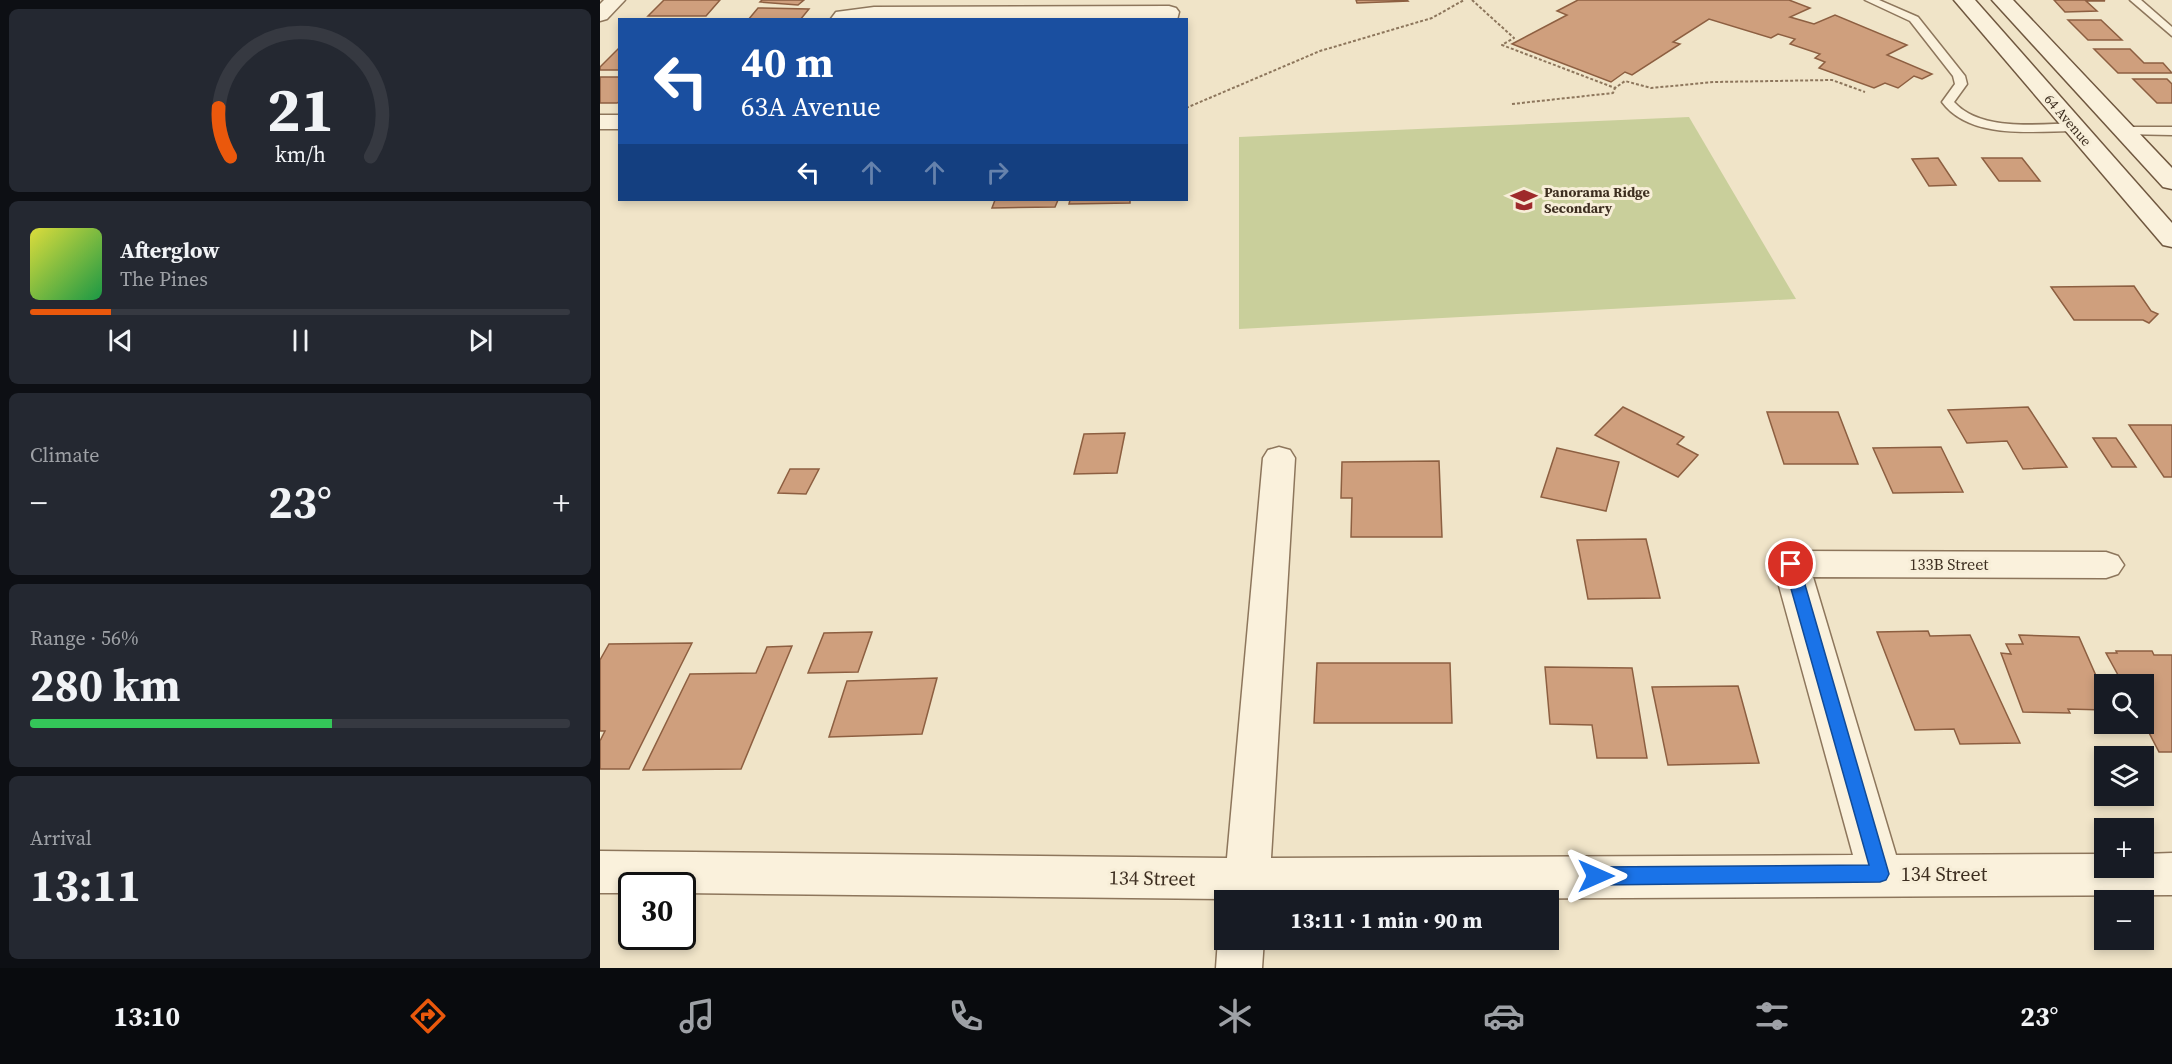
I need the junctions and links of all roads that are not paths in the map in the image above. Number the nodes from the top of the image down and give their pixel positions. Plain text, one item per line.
1 (615, 0) edge
2 (1870, 0) edge
3 (1964, 0) edge
4 (2001, 0) edge
5 (2135, 0) edge
6 (600, 15) edge
7 (1168, 16) edge
8 (842, 18) edge
9 (2172, 33) edge
10 (600, 122) edge
11 (618, 122) edge
12 (2074, 127) junction
13 (2125, 131) junction
14 (2172, 131) edge
15 (2172, 182) edge
16 (2172, 239) edge
17 (1279, 458) dead end
18 (2106, 565) dead end
19 (600, 872) edge
20 (1880, 874) junction
21 (2172, 874) edge
22 (1246, 889) edge
23 (1240, 950) edge
24 (1239, 968) edge

1 - 6 street
2 - 12 lane
3 - 12 street, 64 Avenue
4 - 13 street, 64 Avenue
5 - 9 lane
7 - 8 street
10 - 11 street
12 - 16 street, 64 Avenue
13 - 14 lane
13 - 15 street, 64 Avenue
17 - 22 street
18 - 20 street, 133B Street
19 - 22 street, 134 Street
20 - 21 street, 134 Street
20 - 22 street, 134 Street
23 - 24 street

